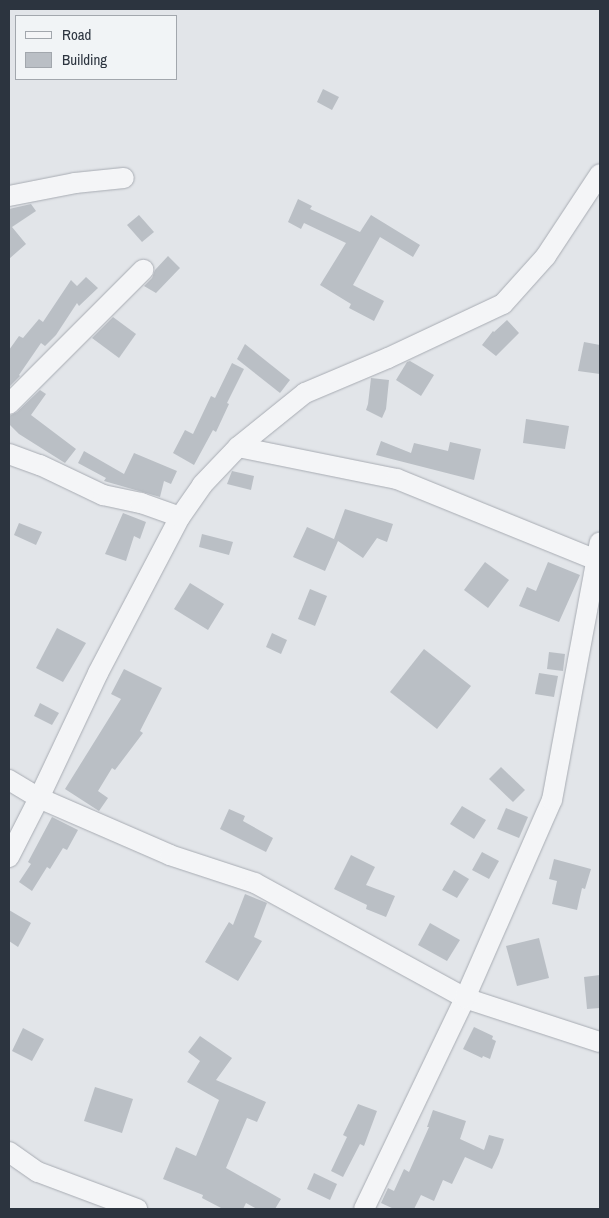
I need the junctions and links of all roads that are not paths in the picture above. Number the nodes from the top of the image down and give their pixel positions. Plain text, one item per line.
1 (600, 174) edge
2 (124, 178) dead end
3 (9, 196) edge
4 (143, 270) dead end
5 (9, 404) edge
6 (238, 447) junction
7 (10, 458) edge
8 (180, 517) junction
9 (597, 563) edge
10 (9, 780) edge
11 (39, 798) junction
12 (9, 857) edge
13 (465, 998) junction
14 (600, 1042) edge
15 (9, 1152) edge
16 (137, 1209) edge
17 (364, 1209) edge

1 - 6 street
2 - 3 street
4 - 5 street
6 - 8 street
6 - 9 street
7 - 8 street
8 - 11 street
9 - 13 street
10 - 11 street
11 - 12 street
11 - 13 street
13 - 14 street
13 - 17 street
15 - 16 street

